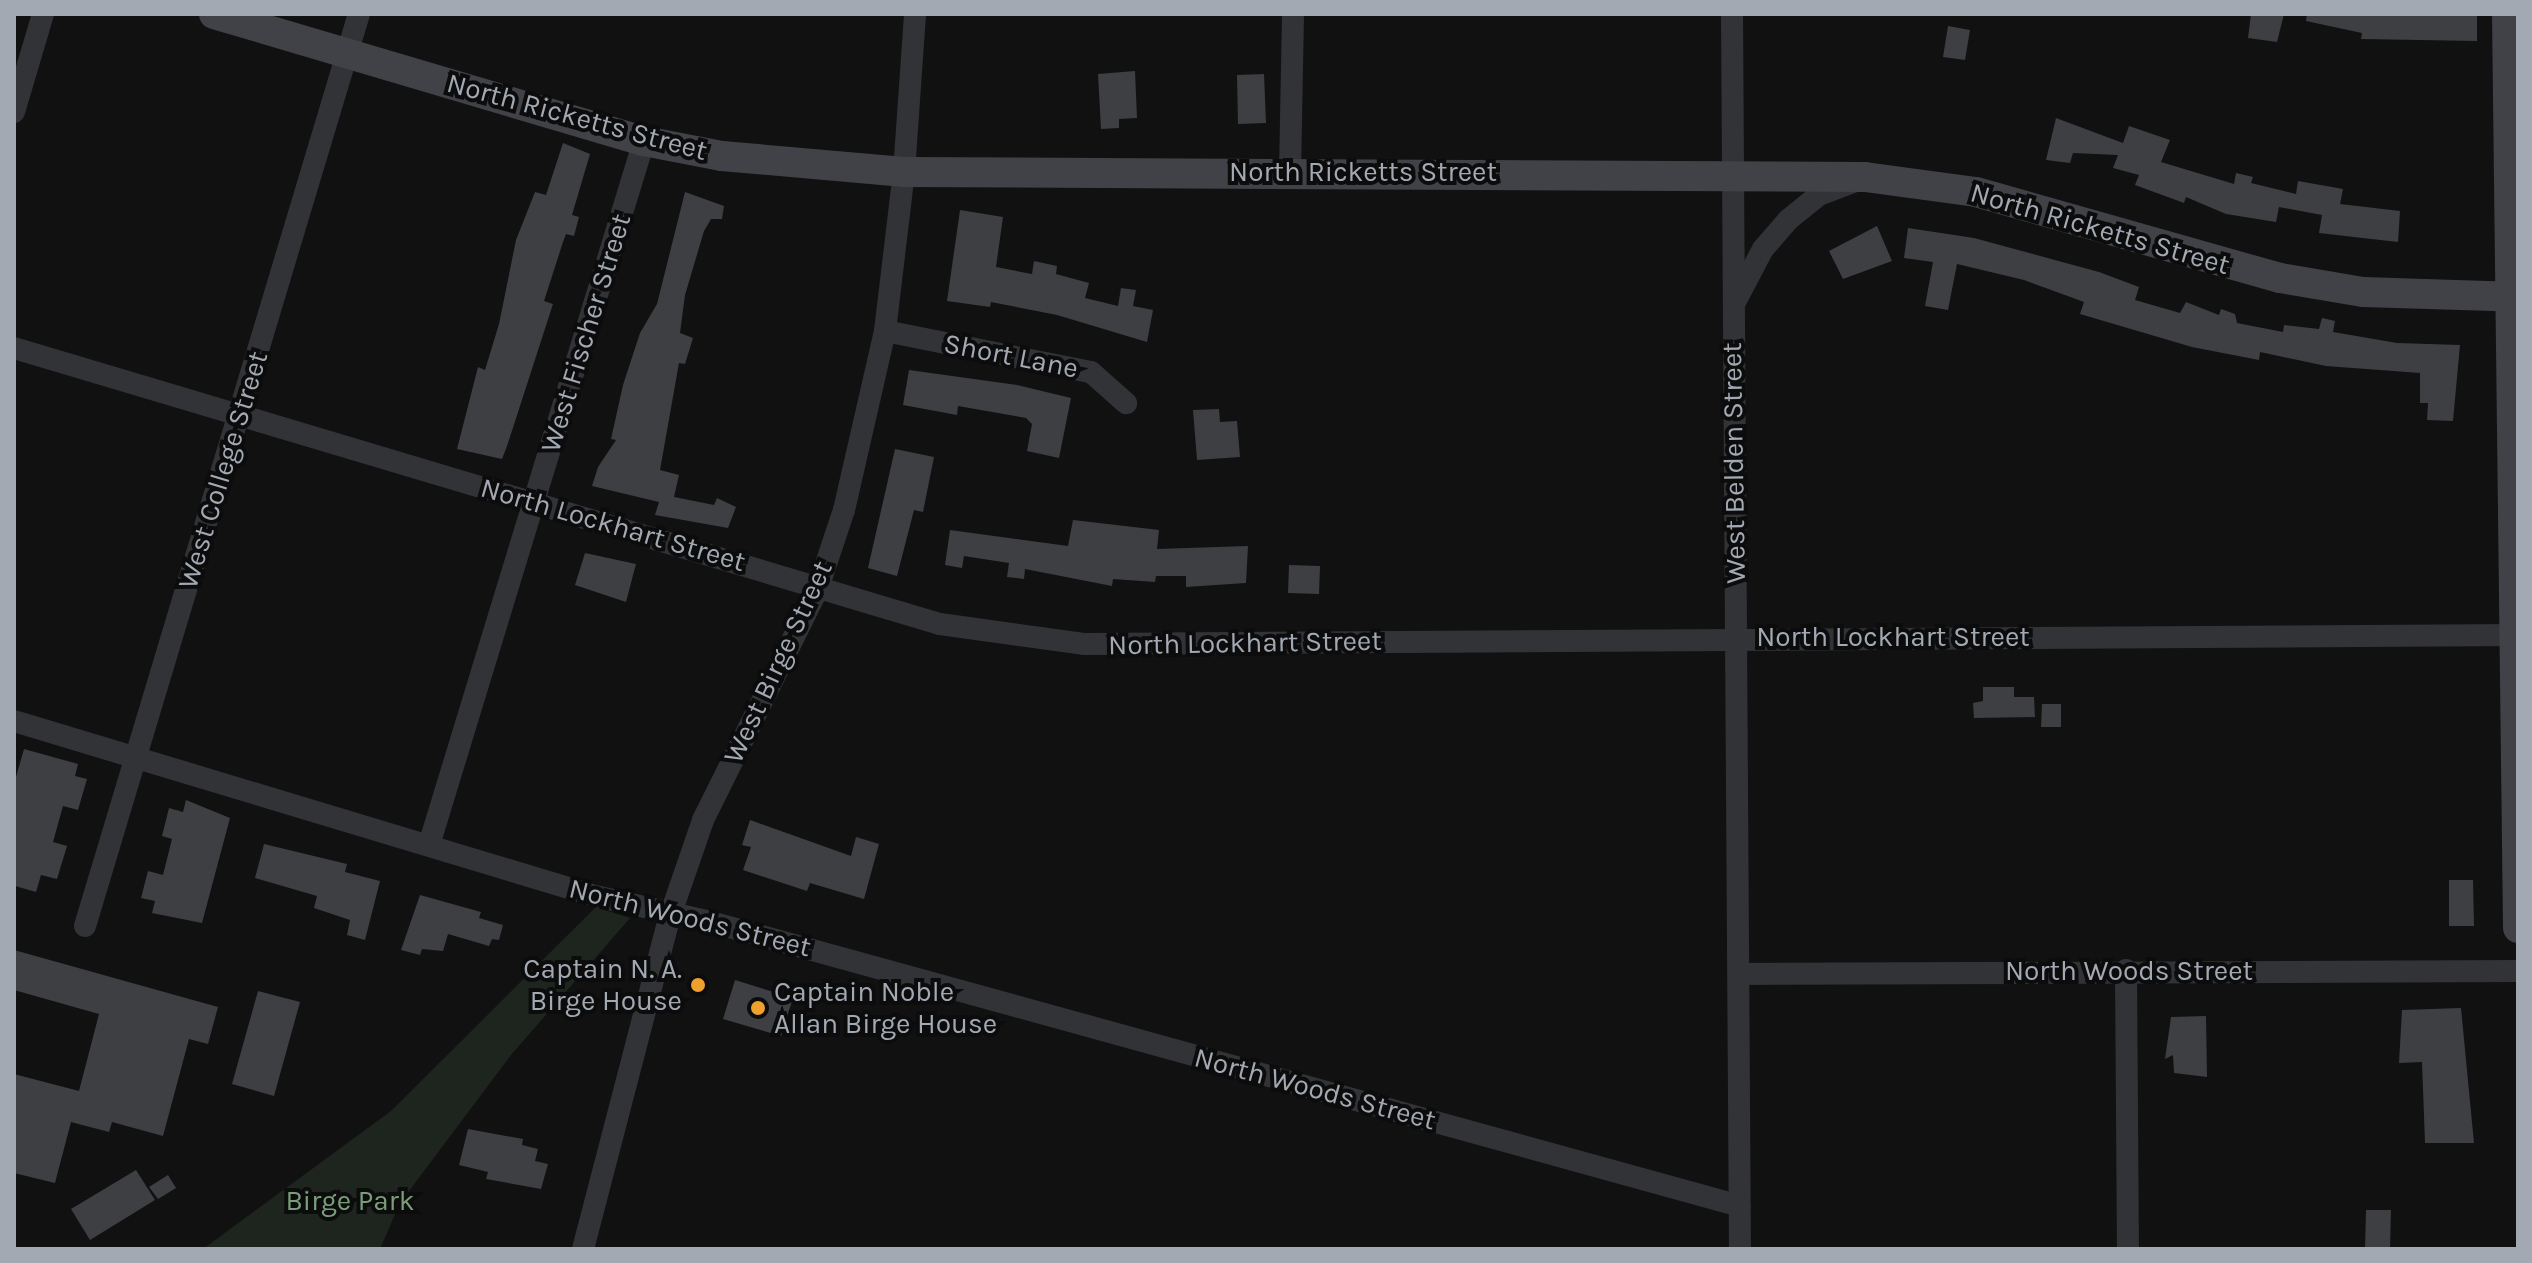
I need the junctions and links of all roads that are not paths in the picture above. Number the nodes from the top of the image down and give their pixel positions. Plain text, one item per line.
1 (43, 14) edge
2 (214, 14) edge
3 (359, 14) edge
4 (915, 14) edge
5 (1293, 14) edge
6 (1732, 14) edge
7 (2507, 14) edge
8 (347, 53) junction
9 (14, 112) edge
10 (644, 141) junction
11 (904, 172) junction
12 (1290, 172) junction
13 (1735, 173) junction
14 (1865, 177) junction
15 (2514, 297) edge
16 (1732, 306) junction
17 (885, 331) junction
18 (14, 348) edge
19 (1126, 403) dead end
20 (240, 415) junction
21 (535, 501) junction
22 (818, 588) junction
23 (2516, 635) edge
24 (1737, 638) junction
25 (14, 721) edge
26 (135, 758) junction
27 (429, 845) junction
28 (670, 916) junction
29 (85, 926) dead end
30 (2518, 928) edge
31 (2126, 970) junction
32 (2518, 971) edge
33 (1741, 974) junction
34 (1740, 1206) junction
35 (583, 1249) edge
36 (1740, 1249) edge
37 (2128, 1249) edge

1 - 9 street
2 - 8 street, North Ricketts Street
3 - 8 street, West College Street
4 - 11 street, West Birge Street
5 - 12 street
6 - 13 street, West Belden Street
7 - 15 street
8 - 10 street, North Ricketts Street
8 - 20 street, West College Street
10 - 11 street, North Ricketts Street
10 - 21 street, West Fischer Street
11 - 12 street, North Ricketts Street
11 - 17 street, West Birge Street
12 - 13 street, North Ricketts Street
13 - 14 street, North Ricketts Street
13 - 16 street, West Belden Street
14 - 15 street, North Ricketts Street
14 - 16 street
15 - 23 street
16 - 24 street, West Belden Street
17 - 19 street, Short Lane
17 - 22 street, West Birge Street
18 - 20 street, North Lockhart Street
20 - 21 street, North Lockhart Street
20 - 26 street, West College Street
21 - 22 street, North Lockhart Street
21 - 27 street, West Fischer Street
22 - 24 street, North Lockhart Street
22 - 28 street, West Birge Street
23 - 24 street, North Lockhart Street
23 - 30 street
24 - 33 street, West Belden Street
25 - 26 street, North Woods Street
26 - 27 street, North Woods Street
26 - 29 street, West College Street
27 - 28 street, North Woods Street
28 - 34 street, North Woods Street
28 - 35 street, West Birge Street
31 - 32 street, North Woods Street
31 - 33 street, North Woods Street
31 - 37 street
33 - 34 street, West Belden Street
34 - 36 street, West Belden Street

